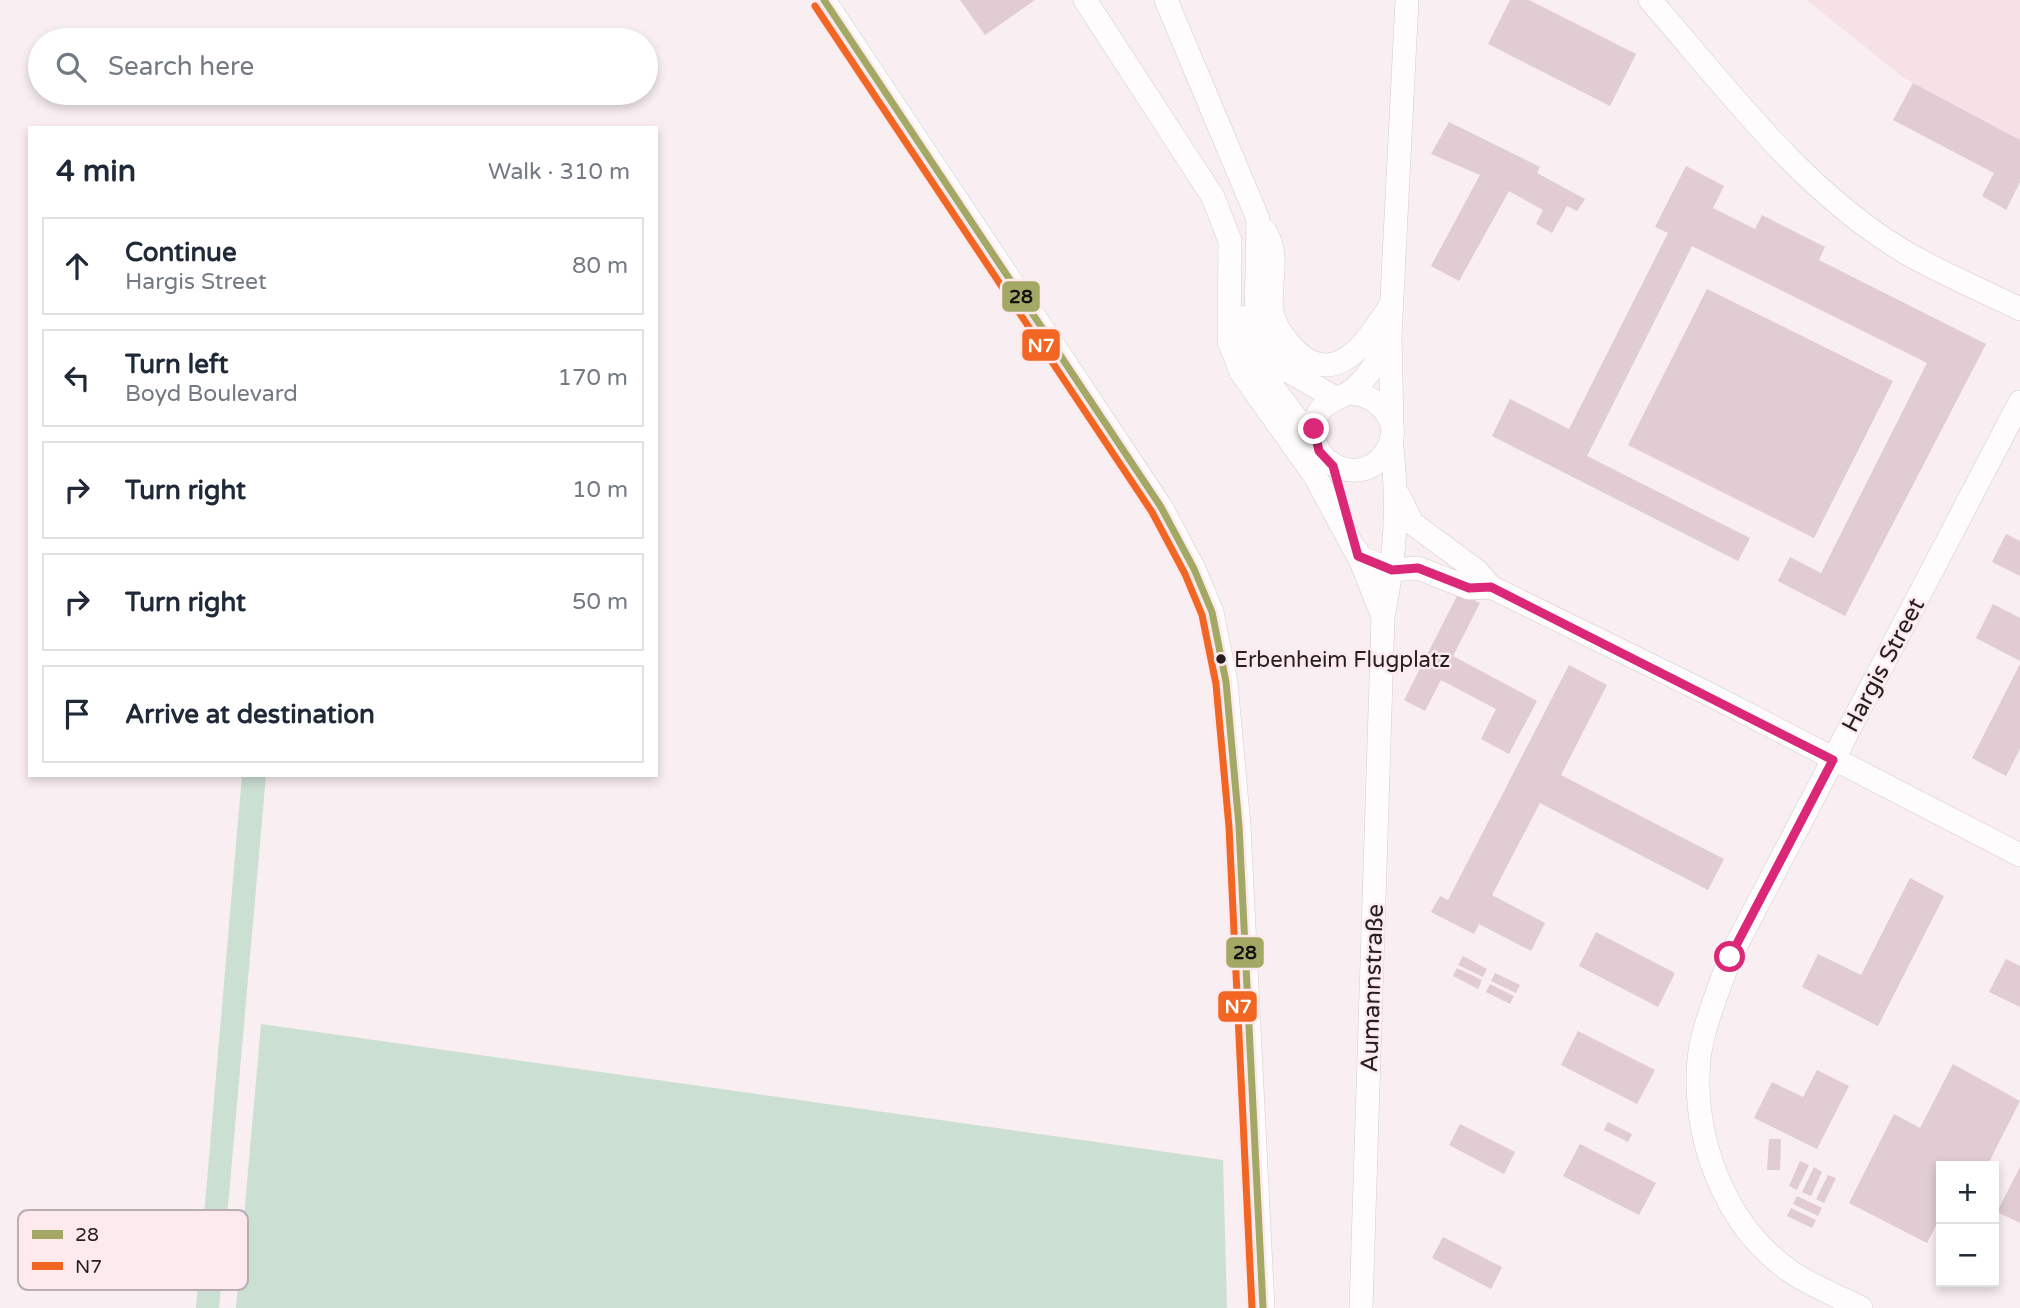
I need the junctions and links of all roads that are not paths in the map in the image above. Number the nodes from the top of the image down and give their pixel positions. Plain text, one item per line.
1 (824, 0) edge
2 (1085, 0) edge
3 (1166, 0) edge
4 (1407, 0) edge
5 (1650, 0) edge
6 (1258, 219) junction
7 (1232, 276) junction
8 (1391, 305) junction
9 (2020, 309) edge
10 (1390, 336) junction
11 (1341, 395) junction
12 (2020, 402) edge
13 (1392, 432) junction
14 (1315, 442) junction
15 (1333, 466) junction
16 (1398, 494) junction
17 (1358, 556) junction
18 (1392, 570) junction
19 (1491, 587) junction
20 (1383, 617) junction
21 (1833, 760) junction
22 (2020, 855) edge
23 (1263, 1308) edge
24 (1361, 1308) edge
25 (1861, 1308) edge

1 - 23 street
2 - 7 street
3 - 6 street
4 - 8 street
5 - 9 street
6 - 8 street
6 - 11 street
7 - 14 street
7 - 17 street
8 - 10 street
10 - 11 street
10 - 13 street
11 - 13 street
11 - 14 street
12 - 21 street, Hargis Street
13 - 15 street
13 - 16 street
14 - 15 street
15 - 17 street
16 - 18 street, Aumannstraße
16 - 19 street
17 - 18 street
17 - 20 street
18 - 19 street
18 - 20 street, Aumannstraße
19 - 21 street
20 - 24 street, Aumannstraße
21 - 22 street
21 - 25 street, Hargis Street

